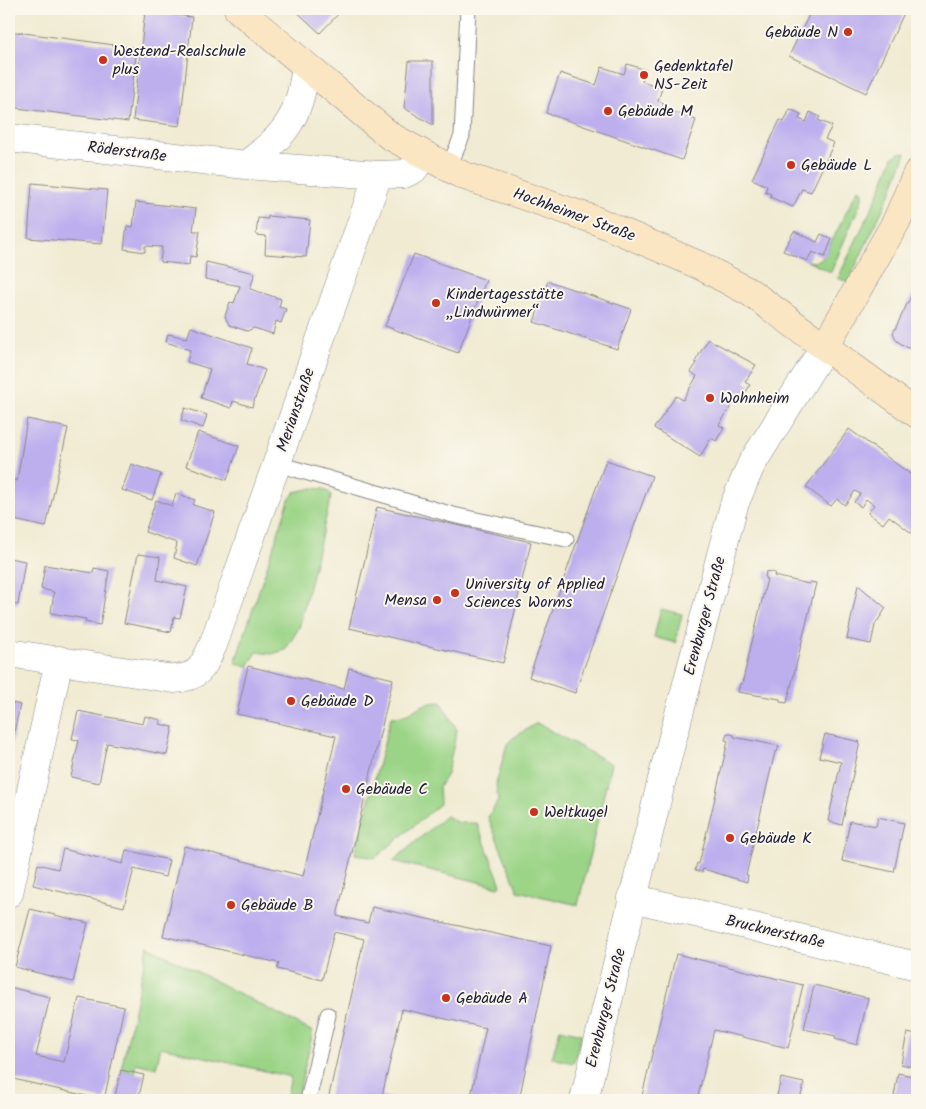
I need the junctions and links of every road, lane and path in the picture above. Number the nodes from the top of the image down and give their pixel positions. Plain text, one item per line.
1 (238, 9) edge
2 (468, 9) edge
3 (306, 67) junction
4 (9, 138) edge
5 (423, 156) junction
6 (246, 165) junction
7 (448, 169) junction
8 (917, 173) edge
9 (378, 176) junction
10 (825, 346) junction
11 (917, 414) edge
12 (278, 464) junction
13 (566, 539) dead end
14 (9, 653) edge
15 (59, 660) junction
16 (9, 893) edge
17 (632, 898) junction
18 (917, 966) edge
19 (328, 1014) dead end
20 (585, 1098) edge
21 (308, 1100) edge

1 - 3 street, Hochheimer Straße
2 - 7 lane
3 - 5 street, Hochheimer Straße
3 - 6 street
4 - 6 street, Röderstraße
5 - 7 street, Hochheimer Straße
5 - 9 street, Röderstraße
6 - 9 street, Röderstraße
7 - 10 street, Hochheimer Straße
8 - 10 street, Erenburger Straße
9 - 12 street, Merianstraße
10 - 11 street, Hochheimer Straße
10 - 17 street, Erenburger Straße
12 - 13 lane
12 - 15 street, Merianstraße
14 - 15 street, Merianstraße
15 - 16 street
17 - 18 street, Brucknerstraße
17 - 20 street, Erenburger Straße
19 - 21 lane

